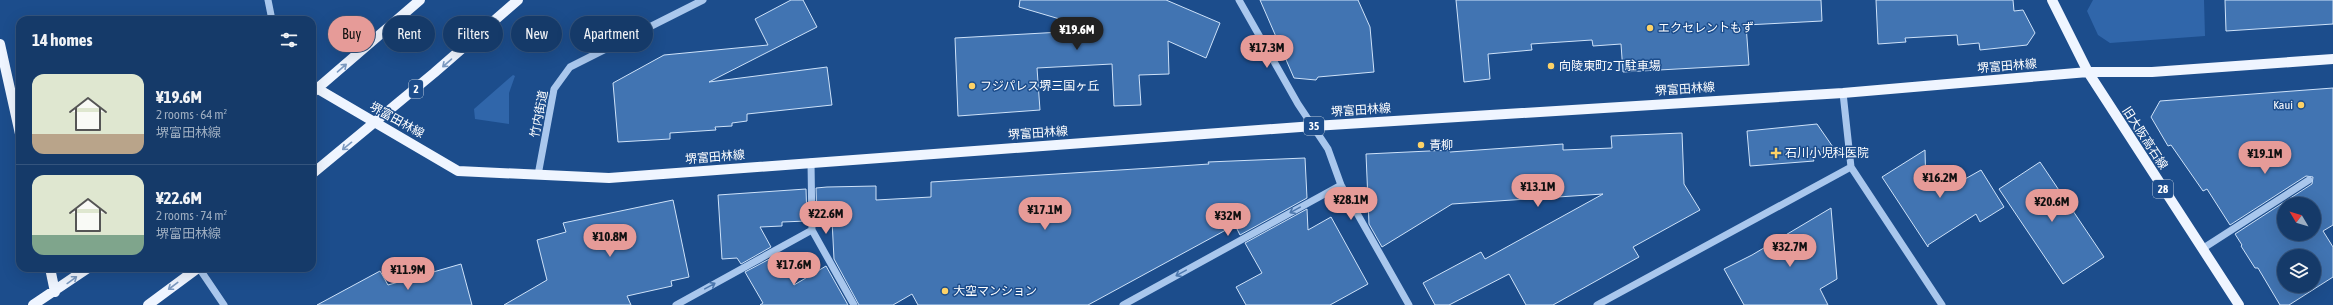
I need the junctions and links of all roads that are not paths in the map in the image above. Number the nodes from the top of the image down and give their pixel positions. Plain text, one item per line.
1 (268, 0) edge
2 (420, 0) edge
3 (518, 0) edge
4 (703, 0) edge
5 (1239, 0) edge
6 (2052, 0) edge
7 (271, 16) edge
8 (0, 44) edge
9 (1, 57) edge
10 (2333, 59) edge
11 (2088, 72) junction
12 (316, 86) edge
13 (316, 89) edge
14 (1843, 93) junction
15 (16, 118) edge
16 (374, 123) junction
17 (1314, 126) junction
18 (811, 162) junction
19 (1851, 167) junction
20 (316, 171) edge
21 (538, 175) junction
22 (2309, 180) dead end
23 (1341, 185) junction
24 (812, 230) junction
25 (2202, 249) junction
26 (51, 272) edge
27 (82, 272) edge
28 (193, 272) edge
29 (201, 272) edge
30 (55, 292) junction
31 (33, 305) edge
32 (148, 305) edge
33 (224, 305) edge
34 (676, 305) edge
35 (854, 305) edge
36 (1123, 305) edge
37 (1409, 305) edge
38 (1596, 305) edge
39 (1942, 305) edge
40 (2240, 305) edge

1 - 7 street
12 -> 2 main road
3 -> 16 main road, 2
4 - 21 street, 竹内街道
5 - 17 street
6 - 11 main road, 旧大阪高石線 / 28
8 - 9 main road
9 - 15 main road
10 - 11 main road, 堺富田林線 / 35
11 - 14 main road, 堺富田林線 / 35
11 - 25 main road, 旧大阪高石線 / 28
13 - 16 main road, 堺富田林線 / 35
14 - 17 main road, 堺富田林線 / 35
14 - 19 street
16 -> 20 main road, 2
16 - 21 main road, 堺富田林線 / 35
17 - 18 main road, 堺富田林線 / 35
17 - 23 street
18 - 21 main road, 堺富田林線 / 35
18 - 24 street
19 - 38 street
19 - 39 street
22 - 25 street
23 -> 36 street
23 - 37 street
34 -> 24 street
24 - 35 street
25 - 40 main road, 旧大阪高石線 / 28
26 - 30 main road
30 -> 27 main road
28 -> 32 main road
29 - 33 street
30 - 31 main road

